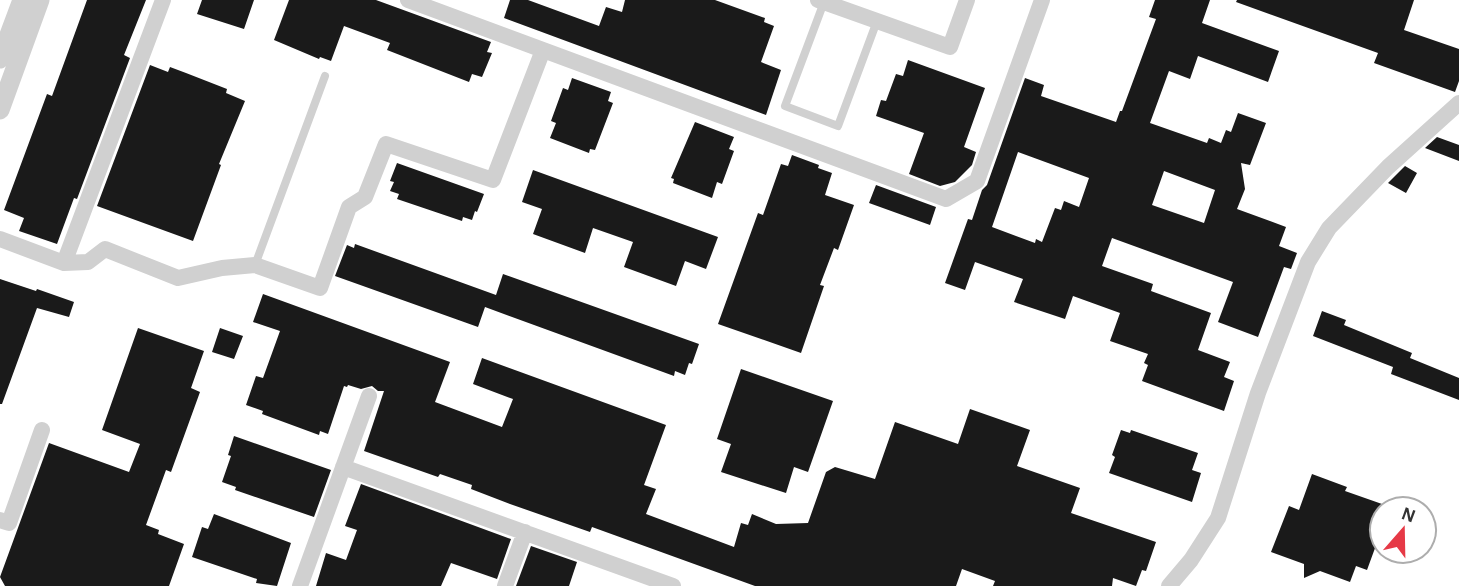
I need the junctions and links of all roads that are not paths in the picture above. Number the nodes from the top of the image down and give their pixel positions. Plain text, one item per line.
1 (22, 0) edge
2 (40, 0) edge
3 (163, 0) edge
4 (408, 0) edge
5 (967, 0) edge
6 (1042, 0) edge
7 (821, 1) edge
8 (877, 21) junction
9 (543, 50) junction
10 (0, 59) edge
11 (326, 76) dead end
12 (1459, 103) edge
13 (0, 110) edge
14 (0, 239) edge
15 (64, 263) junction
16 (255, 265) junction
17 (369, 396) dead end
18 (42, 430) dead end
19 (343, 467) junction
20 (0, 520) edge
21 (525, 533) junction
22 (300, 586) edge
23 (505, 586) edge
24 (673, 586) edge
25 (1170, 586) edge

1 - 10 street
2 - 13 street
3 - 15 street
4 - 9 street
5 - 8 street
6 - 9 street
7 - 8 street
7 - 8 lane
9 - 16 street
11 - 16 lane
12 - 25 street
14 - 15 street
15 - 16 street
17 - 19 street
18 - 20 street
19 - 21 street
19 - 22 street
21 - 23 street
21 - 24 street

